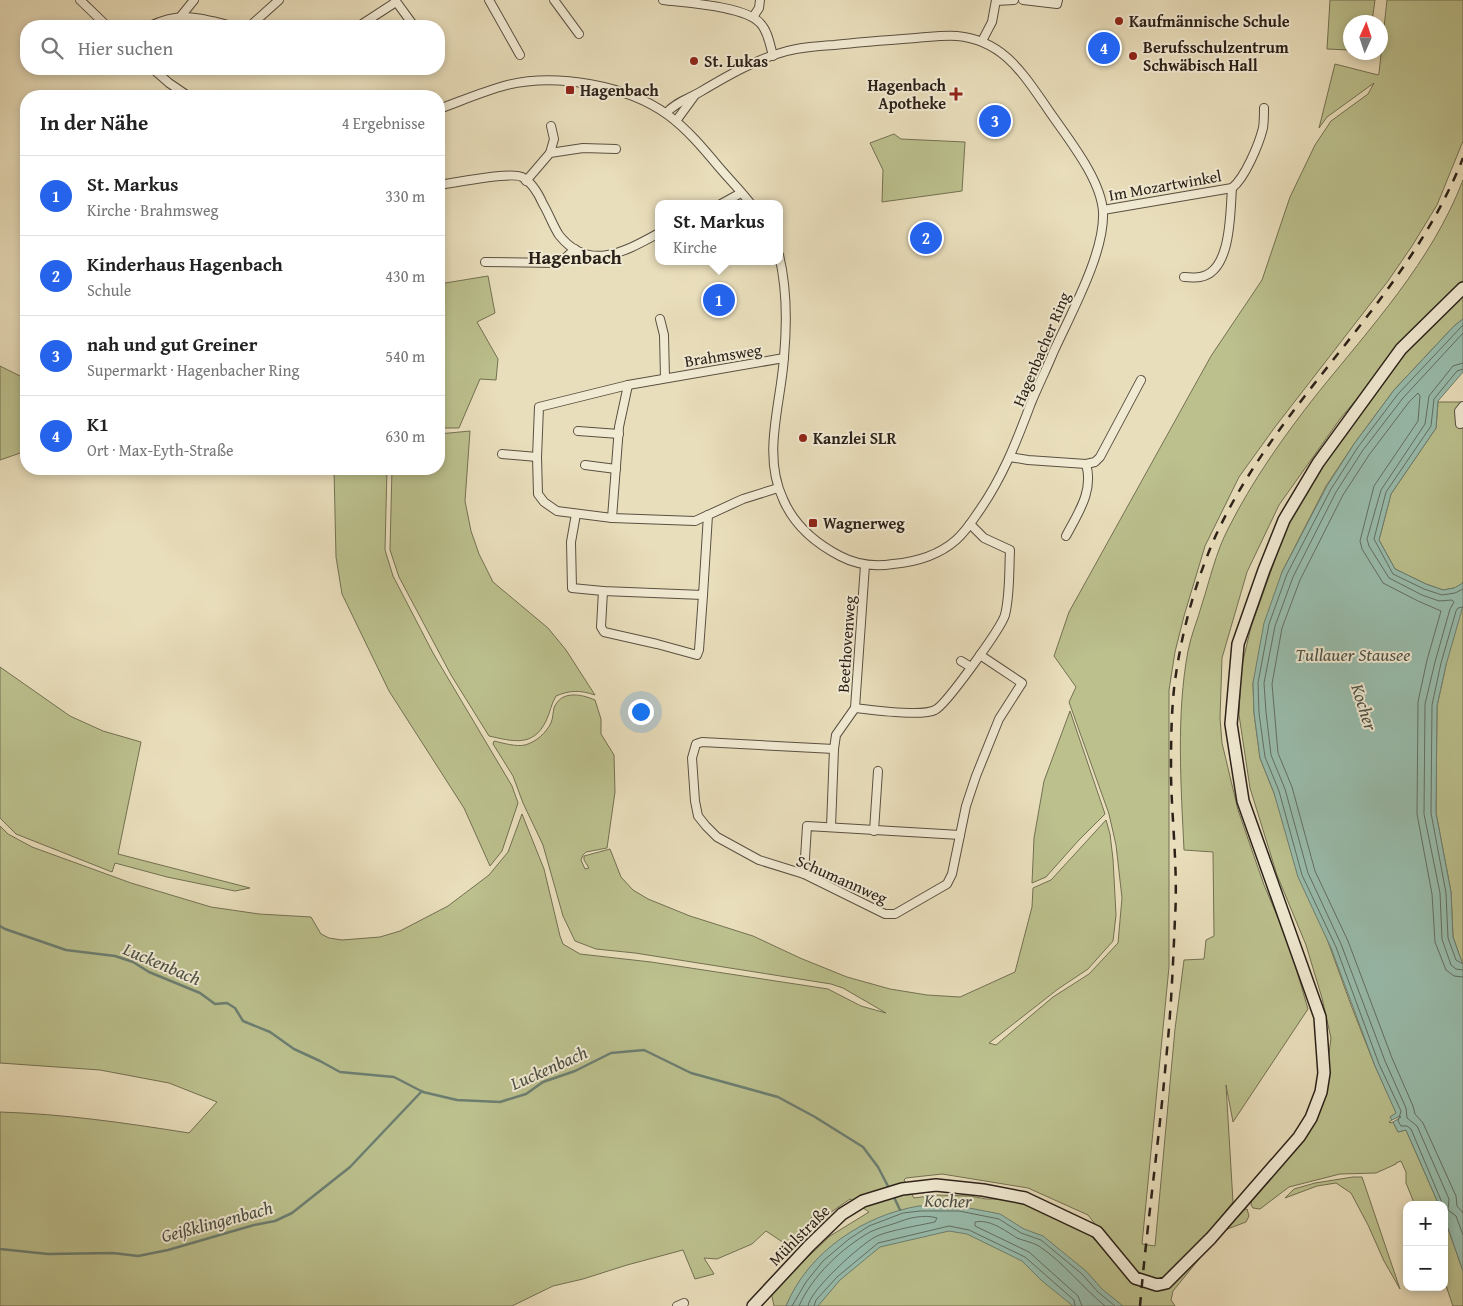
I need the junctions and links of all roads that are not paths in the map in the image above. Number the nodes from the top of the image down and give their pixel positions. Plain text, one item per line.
1 (80, 0) edge
2 (194, 0) edge
3 (279, 0) edge
4 (489, 0) edge
5 (554, 0) edge
6 (663, 0) edge
7 (760, 0) edge
8 (1014, 0) edge
9 (1023, 0) edge
10 (1058, 0) edge
11 (396, 1) edge
12 (996, 1) edge
13 (181, 16) junction
14 (753, 17) junction
15 (101, 20) edge
16 (166, 20) edge
17 (209, 20) edge
18 (257, 20) edge
19 (368, 20) edge
20 (410, 20) edge
21 (579, 34) dead end
22 (982, 41) junction
23 (520, 55) dead end
24 (773, 56) junction
25 (160, 75) edge
26 (179, 90) edge
27 (695, 95) junction
28 (445, 107) edge
29 (1264, 108) dead end
30 (666, 113) junction
31 (676, 121) junction
32 (551, 126) dead end
33 (616, 149) dead end
34 (550, 153) junction
35 (524, 179) junction
36 (445, 184) edge
37 (1232, 188) junction
38 (741, 193) junction
39 (728, 200) edge
40 (747, 200) edge
41 (1103, 210) junction
42 (655, 235) edge
43 (575, 249) junction
44 (485, 262) dead end
45 (781, 265) edge
46 (1184, 277) dead end
47 (1463, 288) edge
48 (660, 319) dead end
49 (784, 358) junction
50 (665, 378) junction
51 (1141, 380) dead end
52 (628, 385) junction
53 (1463, 406) edge
54 (1460, 424) dead end
55 (578, 431) dead end
56 (618, 434) junction
57 (502, 454) dead end
58 (537, 456) junction
59 (1010, 457) junction
60 (1086, 464) junction
61 (585, 465) dead end
62 (616, 469) junction
63 (778, 488) junction
64 (576, 514) junction
65 (708, 515) junction
66 (612, 518) junction
67 (970, 524) junction
68 (1066, 536) dead end
69 (864, 565) junction
70 (603, 591) junction
71 (702, 595) junction
72 (980, 655) junction
73 (961, 661) dead end
74 (971, 667) junction
75 (855, 708) junction
76 (834, 749) junction
77 (878, 771) dead end
78 (831, 827) junction
79 (874, 830) junction
80 (960, 835) junction
81 (804, 874) junction
82 (753, 1306) edge

1 - 15 street
2 - 13 street
3 - 18 street
4 - 23 street
5 - 21 street
6 - 14 street
7 - 14 street
8 - 12 street
9 - 10 street
11 - 19 street
11 - 20 street
12 - 22 street
13 - 16 street
13 - 17 street
14 - 24 street
22 - 24 street, Hagenbacher Ring
22 - 41 street, Hagenbacher Ring
24 - 27 street, Hagenbacher Ring
25 - 26 street
27 - 30 street, Hagenbacher Ring
27 - 31 street, Hagenbacher Ring
28 - 30 street
29 - 37 street, Im Mozartwinkel
30 - 31 street
31 - 38 street
32 - 34 street
33 - 34 street
34 - 35 street
35 - 36 street
35 - 43 street
37 - 41 street, Im Mozartwinkel
37 - 46 street, Im Mozartwinkel
38 - 39 street
38 - 40 street
41 - 59 street, Hagenbacher Ring
42 - 43 street
43 - 44 street
45 - 49 street, Hagenbacher Ring
47 - 82 street, Mühlstraße
48 - 50 street, Brahmsweg
49 - 50 street, Brahmsweg
49 - 63 street, Hagenbacher Ring
50 - 52 street, Brahmsweg
51 - 60 street
52 - 56 street
52 - 58 street, Brahmsweg
53 - 54 street
55 - 56 street
56 - 62 street
57 - 58 street
58 - 64 street, Brahmsweg
59 - 60 street
59 - 67 street, Hagenbacher Ring
60 - 68 street
61 - 62 street
62 - 66 street
63 - 65 street
63 - 69 street, Hagenbacher Ring
64 - 66 street
64 - 70 street
65 - 66 street
65 - 71 street
67 - 69 street, Hagenbacher Ring
67 - 72 street
69 - 75 street, Beethovenweg
70 - 71 street
70 - 71 street
72 - 74 street
72 - 80 street, Schumannweg
73 - 74 street
74 - 75 street
75 - 76 street, Beethovenweg
76 - 78 street, Beethovenweg
76 - 81 street, Schumannweg
77 - 79 street
78 - 79 street
78 - 81 street
79 - 80 street
80 - 81 street, Schumannweg

